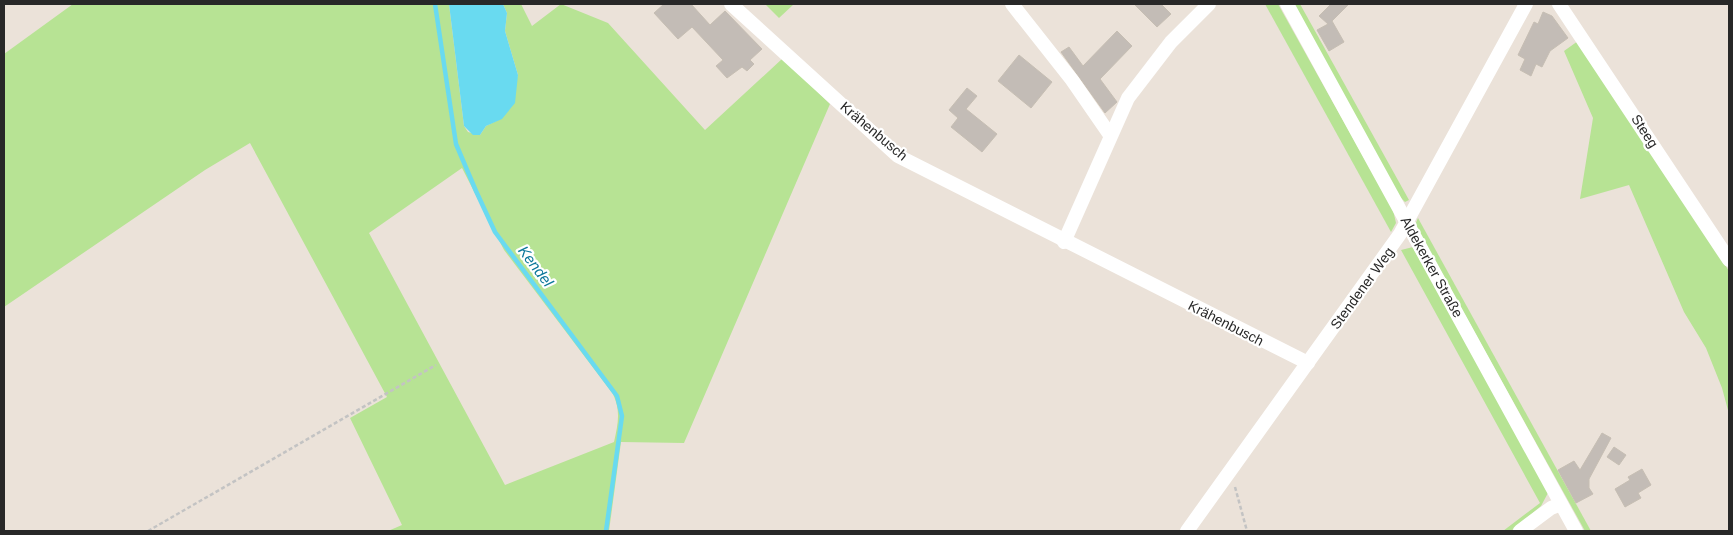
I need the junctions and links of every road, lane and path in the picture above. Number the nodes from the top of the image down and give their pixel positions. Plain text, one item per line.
1 (731, 4) edge
2 (1012, 4) edge
3 (1209, 4) edge
4 (1287, 4) edge
5 (1526, 4) edge
6 (1559, 4) edge
7 (1110, 135) junction
8 (1408, 222) junction
9 (1064, 242) junction
10 (1729, 260) edge
11 (1308, 363) junction
12 (436, 365) dead end
13 (1231, 472) junction
14 (1561, 504) junction
15 (148, 531) edge
16 (1187, 531) edge
17 (1247, 531) edge
18 (1520, 531) edge
19 (1576, 531) edge

1 - 9 street, Krähenbusch
2 - 7 street
3 - 7 street
4 - 8 street, Aldekerker Straße
5 - 8 street, Stendener Weg
6 - 10 street, Steeg
7 - 9 street
8 - 11 street, Stendener Weg
8 - 14 street, Aldekerker Straße
9 - 11 street, Krähenbusch
11 - 13 street, Stendener Weg
12 - 15 path
13 - 16 street, Stendener Weg
13 - 17 path
14 - 18 street
14 - 19 street, Aldekerker Straße

